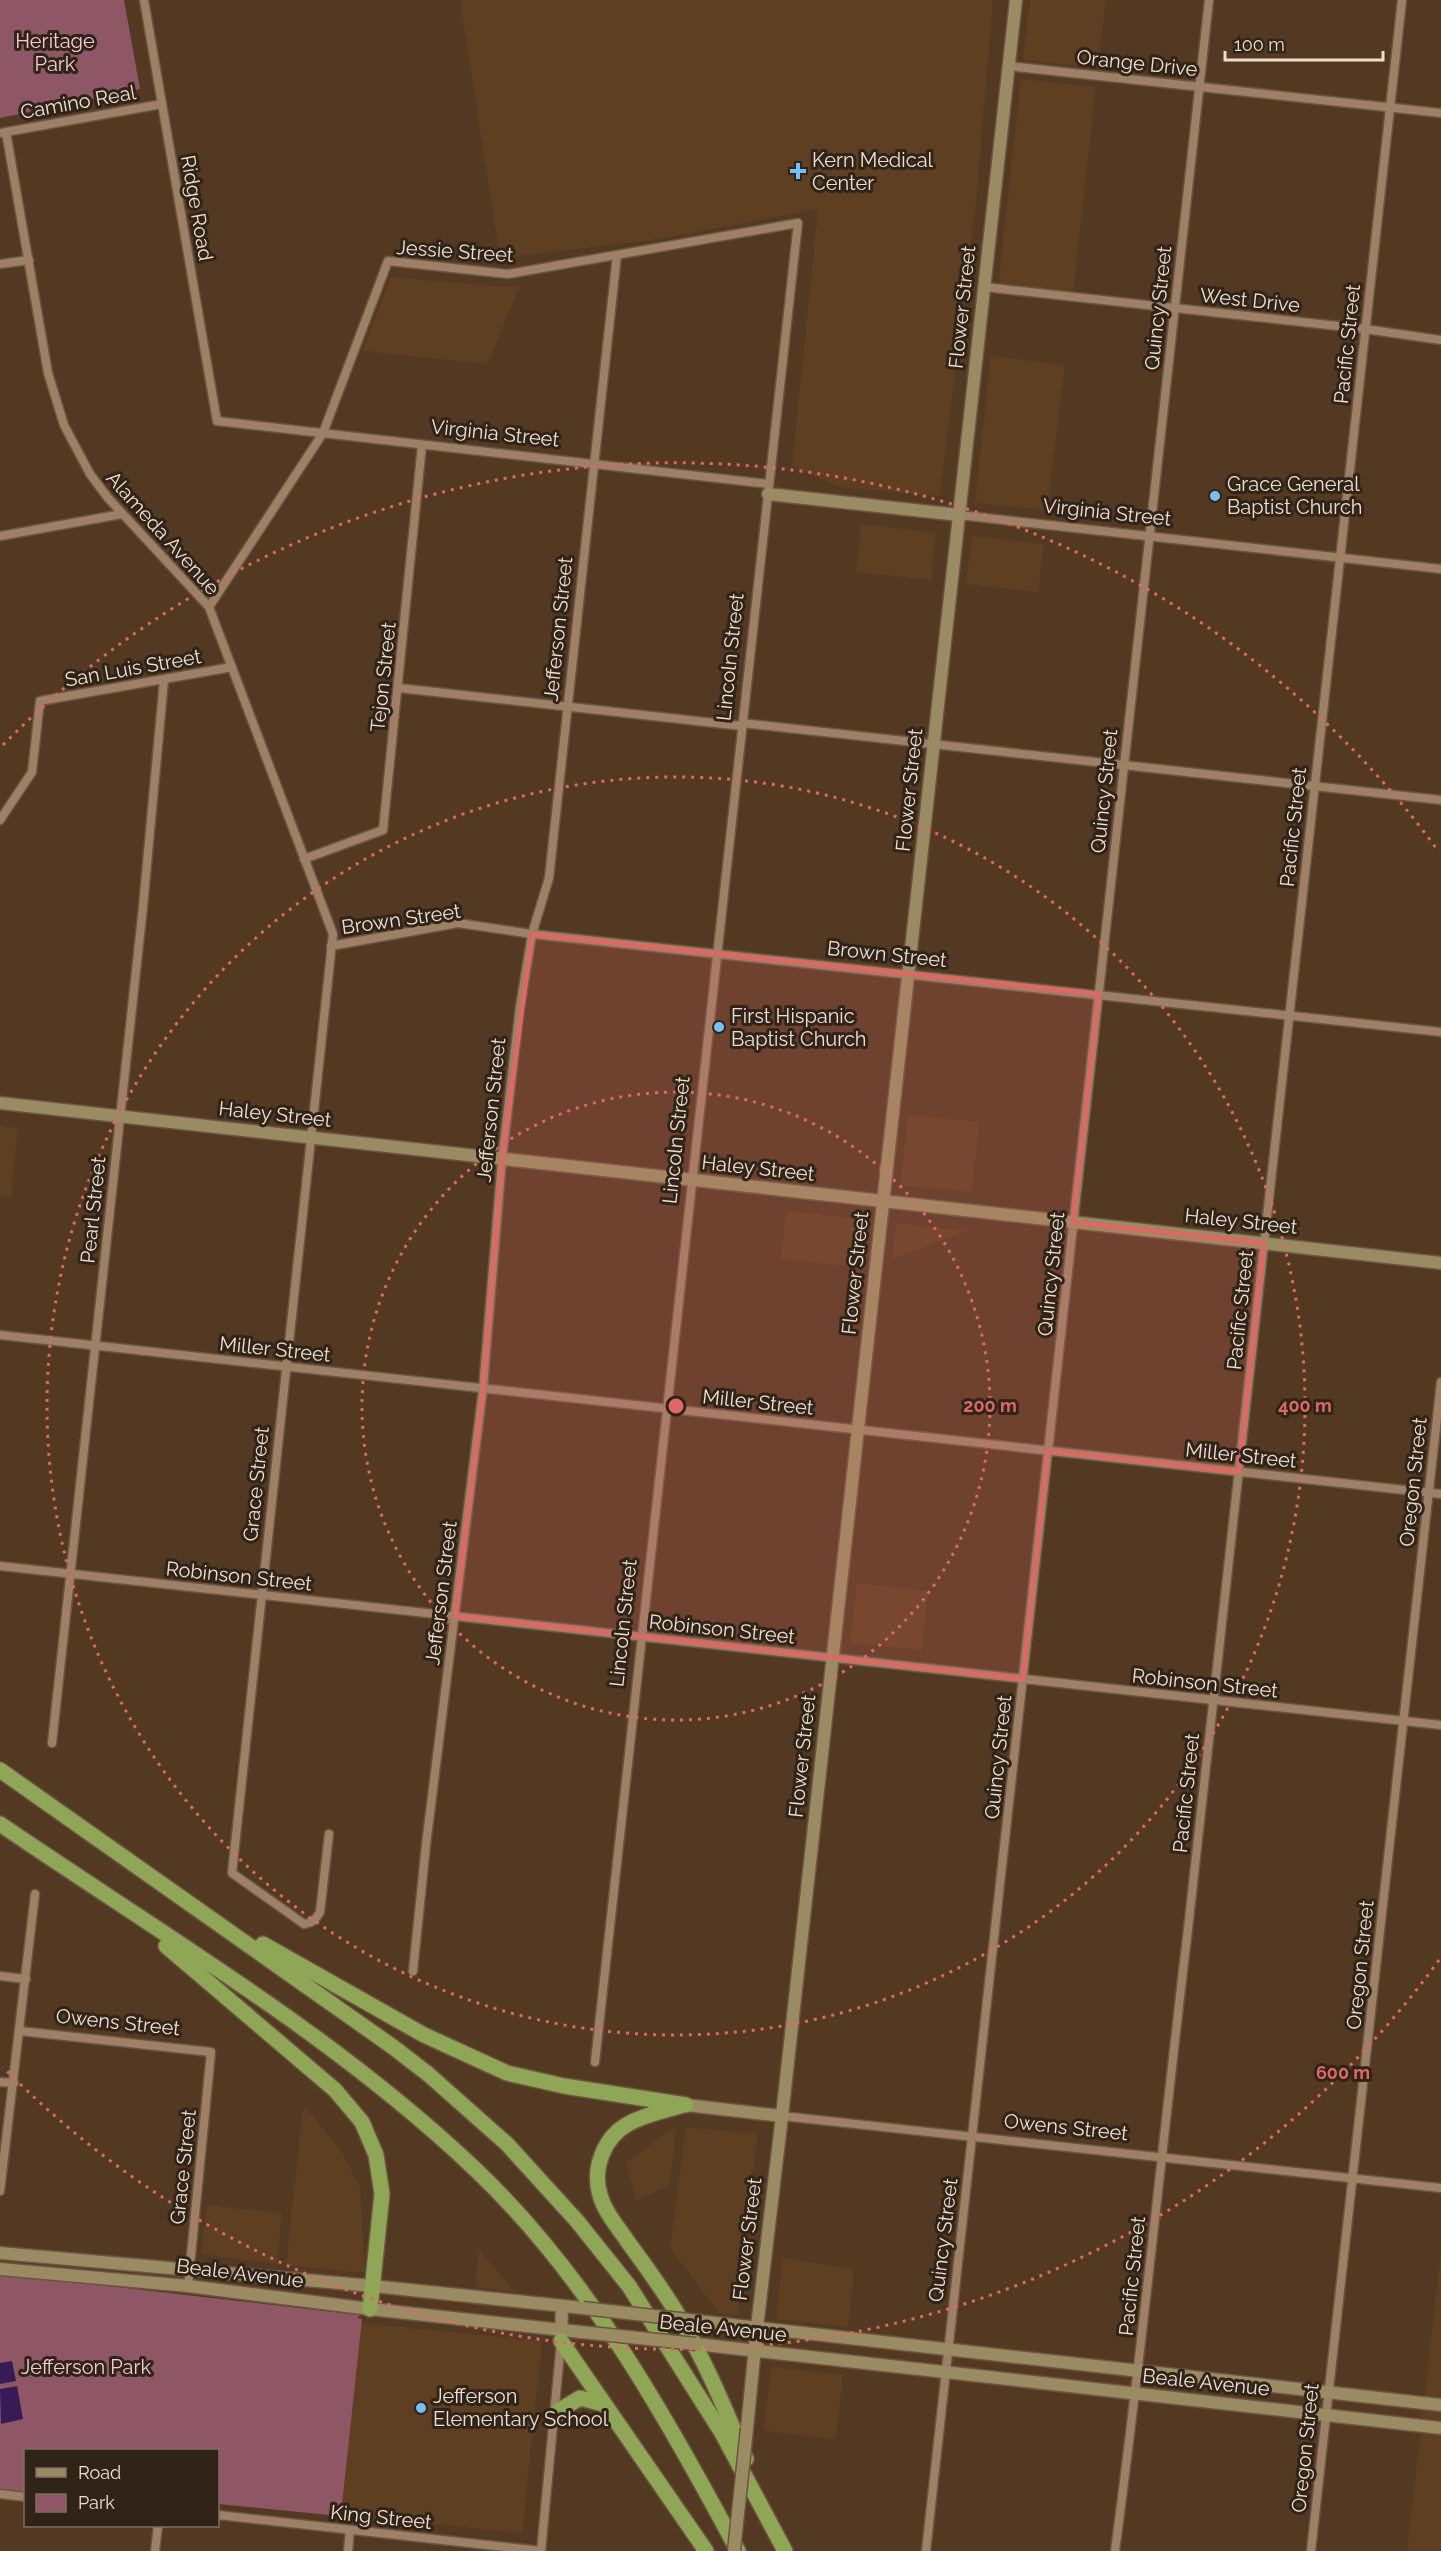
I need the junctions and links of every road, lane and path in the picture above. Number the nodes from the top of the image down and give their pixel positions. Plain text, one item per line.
1 (144, 0) edge
2 (1016, 0) edge
3 (1209, 0) edge
4 (1402, 0) edge
5 (1008, 66) junction
6 (1199, 87) junction
7 (162, 104) junction
8 (1390, 108) junction
9 (1441, 113) edge
10 (3, 132) edge
11 (798, 223) joint
12 (616, 255) junction
13 (28, 260) junction
14 (0, 264) edge
15 (984, 287) junction
16 (1175, 308) junction
17 (1365, 329) junction
18 (1441, 340) edge
19 (217, 422) joint
20 (323, 433) junction
21 (422, 444) junction
22 (593, 464) junction
23 (768, 489) junction
24 (122, 514) junction
25 (958, 515) junction
26 (0, 536) edge
27 (1149, 536) junction
28 (1340, 557) junction
29 (1441, 568) edge
30 (209, 607) junction
31 (232, 668) junction
32 (164, 680) junction
33 (399, 688) junction
34 (566, 707) junction
35 (742, 725) junction
36 (933, 744) junction
37 (1124, 765) junction
38 (1314, 786) junction
39 (1441, 800) edge
40 (0, 820) edge
41 (304, 859) junction
42 (532, 934) junction
43 (331, 946) junction
44 (716, 952) junction
45 (908, 973) junction
46 (1099, 994) junction
47 (1289, 1015) junction
48 (1441, 1032) edge
49 (0, 1103) edge
50 (119, 1117) junction
51 (310, 1138) junction
52 (502, 1159) junction
53 (692, 1180) junction
54 (883, 1201) junction
55 (1073, 1222) junction
56 (1264, 1243) junction
57 (1441, 1263) edge
58 (0, 1335) edge
59 (95, 1345) junction
60 (285, 1366) junction
61 (1441, 1382) edge
62 (483, 1388) junction
63 (667, 1408) junction
64 (858, 1430) junction
65 (1048, 1451) junction
66 (1239, 1472) junction
67 (1429, 1493) junction
68 (1441, 1494) edge
69 (0, 1566) edge
70 (71, 1574) junction
71 (260, 1595) junction
72 (455, 1616) junction
73 (642, 1637) junction
74 (832, 1658) junction
75 (1023, 1679) junction
76 (1213, 1700) junction
77 (1404, 1721) junction
78 (1441, 1725) edge
79 (52, 1743) dead end
80 (0, 1770) edge
81 (0, 1824) edge
82 (329, 1834) dead end
83 (35, 1894) dead end
84 (187, 1901) junction
85 (116, 1903) junction
86 (413, 1971) dead end
87 (0, 1976) edge
88 (26, 1979) junction
89 (20, 2031) junction
90 (211, 2052) joint
91 (595, 2062) dead end
92 (0, 2082) edge
93 (15, 2083) junction
94 (687, 2105) junction
95 (782, 2116) junction
96 (972, 2136) junction
97 (1161, 2157) junction
98 (1353, 2178) junction
99 (1441, 2188) edge
100 (0, 2191) edge
101 (0, 2253) edge
102 (0, 2269) edge
103 (189, 2270) junction
104 (188, 2286) junction
105 (373, 2286) junction
106 (562, 2306) junction
107 (370, 2309) junction
108 (757, 2327) junction
109 (560, 2336) junction
110 (947, 2348) junction
111 (754, 2351) junction
112 (1139, 2371) junction
113 (944, 2372) junction
114 (1328, 2392) junction
115 (1137, 2394) junction
116 (603, 2404) junction
117 (1441, 2404) edge
118 (1325, 2415) junction
119 (552, 2422) junction
120 (1441, 2428) edge
121 (0, 2494) edge
122 (24, 2497) edge
123 (219, 2515) edge
124 (158, 2527) edge
125 (350, 2530) junction
126 (775, 2532) junction
127 (156, 2551) edge
128 (348, 2551) edge
129 (541, 2551) edge
130 (706, 2551) edge
131 (736, 2551) edge
132 (785, 2551) edge
133 (926, 2551) edge
134 (1115, 2551) edge
135 (1311, 2551) edge

1 - 7 street, Ridge Road
2 - 5 main road, Flower Street
3 - 6 street, Quincy Street
4 - 8 street, Pacific Street
5 - 6 street, Orange Drive
5 - 15 main road, Flower Street
6 - 8 street, Orange Drive
6 - 16 street, Quincy Street
7 - 10 street, Camino Real
7 - 19 street, Ridge Road
8 - 9 street, Orange Drive
8 - 17 street, Pacific Street
10 - 13 street, Alameda Avenue
11 - 12 street, Jessie Street
11 - 23 street, Lincoln Street
12 - 20 street, Jessie Street
12 - 22 street, Jefferson Street
13 - 14 street
13 - 24 street, Alameda Avenue
15 - 16 street, West Drive
15 - 25 main road, Flower Street
16 - 17 street, West Drive
16 - 27 street, Quincy Street
17 - 18 street, West Drive
17 - 28 street, Pacific Street
19 - 20 street, Virginia Street
20 - 21 street, Virginia Street
20 - 30 street, Jessie Street
21 - 22 street, Virginia Street
21 - 33 street, Tejon Street
22 - 23 street, Virginia Street
22 - 34 street, Jefferson Street
23 - 25 main road, Virginia Street
23 - 35 street, Lincoln Street
24 - 26 street
24 - 30 street, Alameda Avenue
25 - 27 street, Virginia Street
25 - 36 main road, Flower Street
27 - 28 street, Virginia Street
27 - 37 street, Quincy Street
28 - 29 street, Virginia Street
28 - 38 street, Pacific Street
30 - 31 street, Alameda Avenue
31 - 32 street, San Luis Street
31 - 41 street, Alameda Avenue
32 - 40 street, San Luis Street
32 - 50 street, Pearl Street
33 - 34 street
33 - 41 street, Tejon Street
34 - 35 street
34 - 42 street, Jefferson Street
35 - 36 street
35 - 44 street, Lincoln Street
36 - 37 street
36 - 45 main road, Flower Street
37 - 38 street
37 - 46 street, Quincy Street
38 - 39 street
38 - 47 street, Pacific Street
41 - 43 street, Alameda Avenue
42 - 43 street, Brown Street
42 - 44 street, Brown Street
42 - 52 street, Jefferson Street
43 - 51 street, Grace Street
44 - 45 street, Brown Street
44 - 53 street, Lincoln Street
45 - 46 street, Brown Street
45 - 54 main road, Flower Street
46 - 47 street, Brown Street
46 - 55 street, Quincy Street
47 - 48 street, Brown Street
47 - 56 street, Pacific Street
49 - 50 main road, Haley Street
50 - 51 main road, Haley Street
50 - 59 street, Pearl Street
51 - 52 main road, Haley Street
51 - 60 street, Grace Street
52 - 53 main road, Haley Street
52 - 62 street, Jefferson Street
53 - 54 main road, Haley Street
53 - 63 street, Lincoln Street
54 - 55 main road, Haley Street
54 - 64 main road, Flower Street
55 - 56 main road, Haley Street
55 - 65 street, Quincy Street
56 - 57 main road, Haley Street
56 - 66 street, Pacific Street
58 - 59 street, Miller Street
59 - 60 street, Miller Street
59 - 70 street, Pearl Street
60 - 62 street, Miller Street
60 - 71 street, Grace Street
61 - 67 street, Oregon Street
62 - 63 street, Miller Street
62 - 72 street, Jefferson Street
63 - 64 street, Miller Street
63 - 73 street, Lincoln Street
64 - 65 street, Miller Street
64 - 74 main road, Flower Street
65 - 66 street, Miller Street
65 - 75 street, Quincy Street
66 - 67 street, Miller Street
66 - 76 street, Pacific Street
67 - 68 street, Miller Street
67 - 77 street, Oregon Street
69 - 70 street, Robinson Street
70 - 71 street, Robinson Street
70 - 79 street, Pearl Street
71 - 72 street, Robinson Street
71 - 82 street, Grace Street
72 - 73 street, Robinson Street
72 - 86 street, Jefferson Street
73 - 74 street, Robinson Street
73 - 91 street, Lincoln Street
74 - 75 street, Robinson Street
74 - 95 main road, Flower Street
75 - 76 street, Robinson Street
75 - 96 street, Quincy Street
76 - 77 street, Robinson Street
76 - 97 street, Pacific Street
77 - 78 street, Robinson Street
77 - 98 street, Oregon Street
80 - 84 highway
81 - 85 highway
83 - 88 street
84 - 94 highway
84 - 126 highway
85 - 105 highway
85 - 131 highway
87 - 88 street
88 - 89 street
89 - 90 street, Owens Street
89 - 93 street
90 - 103 street, Grace Street
92 - 93 street
93 - 100 street
94 - 95 main road, Owens Street
94 - 126 highway
95 - 96 street, Owens Street
95 - 108 main road, Flower Street
96 - 97 street, Owens Street
96 - 110 street, Quincy Street
97 - 98 street, Owens Street
97 - 112 street, Pacific Street
98 - 99 street, Owens Street
98 - 114 street, Oregon Street
101 - 103 main road, Beale Avenue
102 - 104 main road, Beale Avenue
103 - 104 street, Grace Street
103 - 105 main road, Beale Avenue
104 - 107 main road, Beale Avenue
105 - 106 main road, Beale Avenue
105 - 107 highway
106 - 108 main road, Beale Avenue, bridge
106 - 109 main road
107 - 109 main road, Beale Avenue
108 - 110 main road, Beale Avenue
108 - 111 main road, Flower Street
109 - 111 main road, Beale Avenue, bridge
109 - 116 highway
109 - 119 street
110 - 112 main road, Beale Avenue
110 - 113 street, Quincy Street
111 - 113 main road, Beale Avenue
111 - 131 main road, Flower Street, bridge
112 - 114 main road, Beale Avenue
112 - 115 street, Pacific Street
113 - 115 main road, Beale Avenue
113 - 133 street, Quincy Street
114 - 117 main road, Beale Avenue
114 - 118 street, Oregon Street
115 - 118 main road, Beale Avenue
115 - 134 street, Pacific Street
116 - 119 highway
116 - 130 highway
118 - 120 main road, Beale Avenue
118 - 135 street, Oregon Street
119 - 129 street
121 - 122 street
123 - 125 street, King Street
124 - 127 street
125 - 128 street
125 - 129 street, King Street
126 - 132 highway

